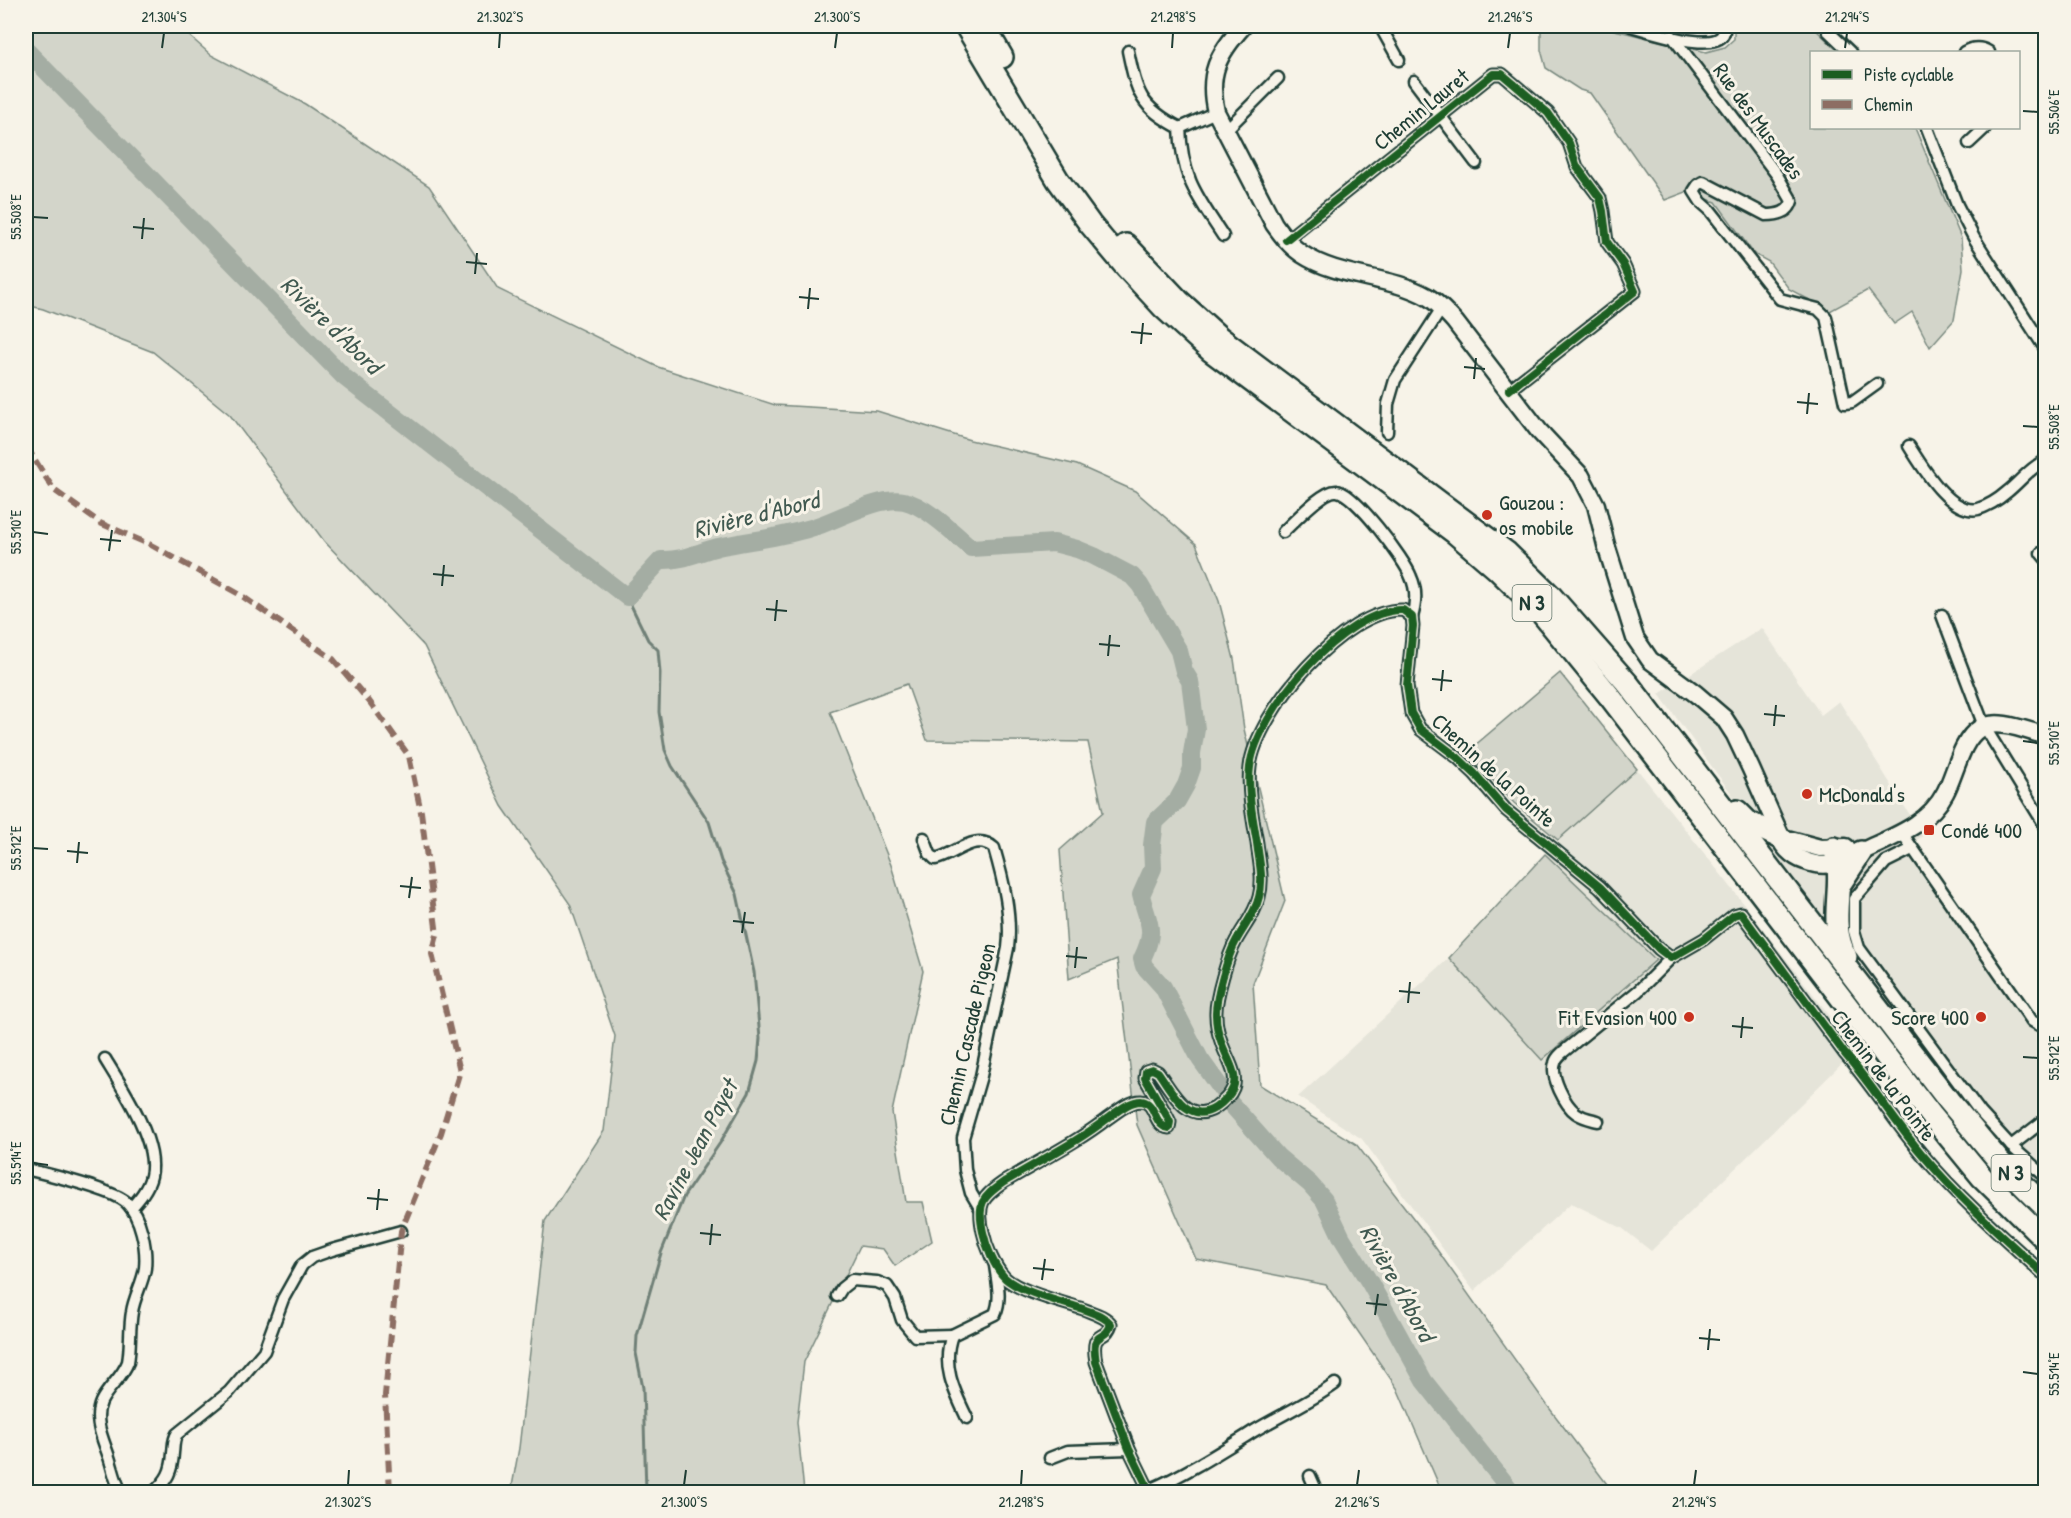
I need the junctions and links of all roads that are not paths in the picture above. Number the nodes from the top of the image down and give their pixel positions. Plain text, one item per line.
1 (966, 26) edge
2 (984, 26) edge
3 (1243, 26) edge
4 (1380, 26) edge
5 (1630, 26) edge
6 (1724, 26) edge
7 (1832, 26) edge
8 (1672, 36) junction
9 (1968, 50) edge
10 (1128, 51) dead end
11 (1849, 51) edge
12 (1986, 51) edge
13 (1399, 60) dead end
14 (1278, 78) dead end
15 (1414, 81) dead end
16 (1216, 112) junction
17 (1441, 116) junction
18 (1180, 128) junction
19 (1927, 129) edge
20 (1983, 129) edge
21 (1225, 131) junction
22 (1969, 143) dead end
23 (1476, 163) dead end
24 (1223, 236) dead end
25 (1286, 240) junction
26 (1442, 308) junction
27 (2046, 350) edge
28 (1877, 384) dead end
29 (1509, 390) junction
30 (1387, 432) dead end
31 (1908, 446) dead end
32 (2046, 459) edge
33 (1283, 532) dead end
34 (1942, 615) dead end
35 (1412, 617) junction
36 (1628, 684) junction
37 (1984, 726) junction
38 (2046, 736) edge
39 (2046, 827) edge
40 (1902, 833) junction
41 (1779, 837) junction
42 (924, 838) dead end
43 (1869, 848) junction
44 (1912, 849) junction
45 (1837, 855) junction
46 (1886, 862) junction
47 (1840, 884) junction
48 (1671, 958) junction
49 (2046, 1029) edge
50 (105, 1059) dead end
51 (2046, 1119) edge
52 (1598, 1121) dead end
53 (1978, 1136) junction
54 (2011, 1146) junction
55 (26, 1169) edge
56 (2046, 1177) edge
57 (131, 1208) junction
58 (980, 1208) junction
59 (2046, 1208) edge
60 (401, 1231) dead end
61 (2046, 1240) edge
62 (995, 1262) junction
63 (2046, 1276) edge
64 (837, 1296) dead end
65 (951, 1335) junction
66 (1335, 1384) dead end
67 (968, 1418) dead end
68 (1129, 1449) junction
69 (1050, 1458) dead end
70 (1310, 1476) dead end
71 (1149, 1491) edge
72 (121, 1492) edge
73 (154, 1492) edge
74 (1317, 1492) edge

1 - 61 highway, N 3
2 - 36 highway, N 3
3 - 16 main road
4 - 13 street
5 - 8 street
6 - 8 street
7 - 11 street
8 - 28 street, Rue des Muscades
9 - 12 street
10 - 18 street
14 - 21 street
15 - 17 street
16 - 18 street
16 - 21 main road
17 - 23 street
17 - 25 street, Chemin Lauret
17 - 29 street, Chemin Lauret
18 - 24 street
19 - 27 street
20 - 22 street
21 - 25 main road
25 - 26 main road
26 - 29 main road
26 - 30 street
29 - 41 main road
31 - 32 street
33 - 35 street, Chemin de la Pointe
34 - 37 street
35 - 48 street, Chemin de la Pointe
35 - 58 street
36 - 41 highway
36 - 53 highway, N 3
37 - 38 main road
37 - 39 street
37 - 40 main road
40 - 43 main road
40 - 44 street
41 - 45 main road
42 - 58 street, Chemin Cascade Pigeon
43 - 45 main road
43 - 46 street
43 - 47 highway
44 - 46 street
44 - 49 street
45 - 47 highway
46 - 54 street
47 - 53 highway
48 - 52 street
48 - 63 street, Chemin de la Pointe
50 - 57 street
51 - 54 street
53 - 59 highway, N 3
54 - 56 street
55 - 57 street
57 - 72 street
58 - 62 street
60 - 73 street
62 - 65 street
62 - 68 street
64 - 65 street
65 - 67 street
66 - 71 street
68 - 69 street
68 - 71 street
70 - 74 street

